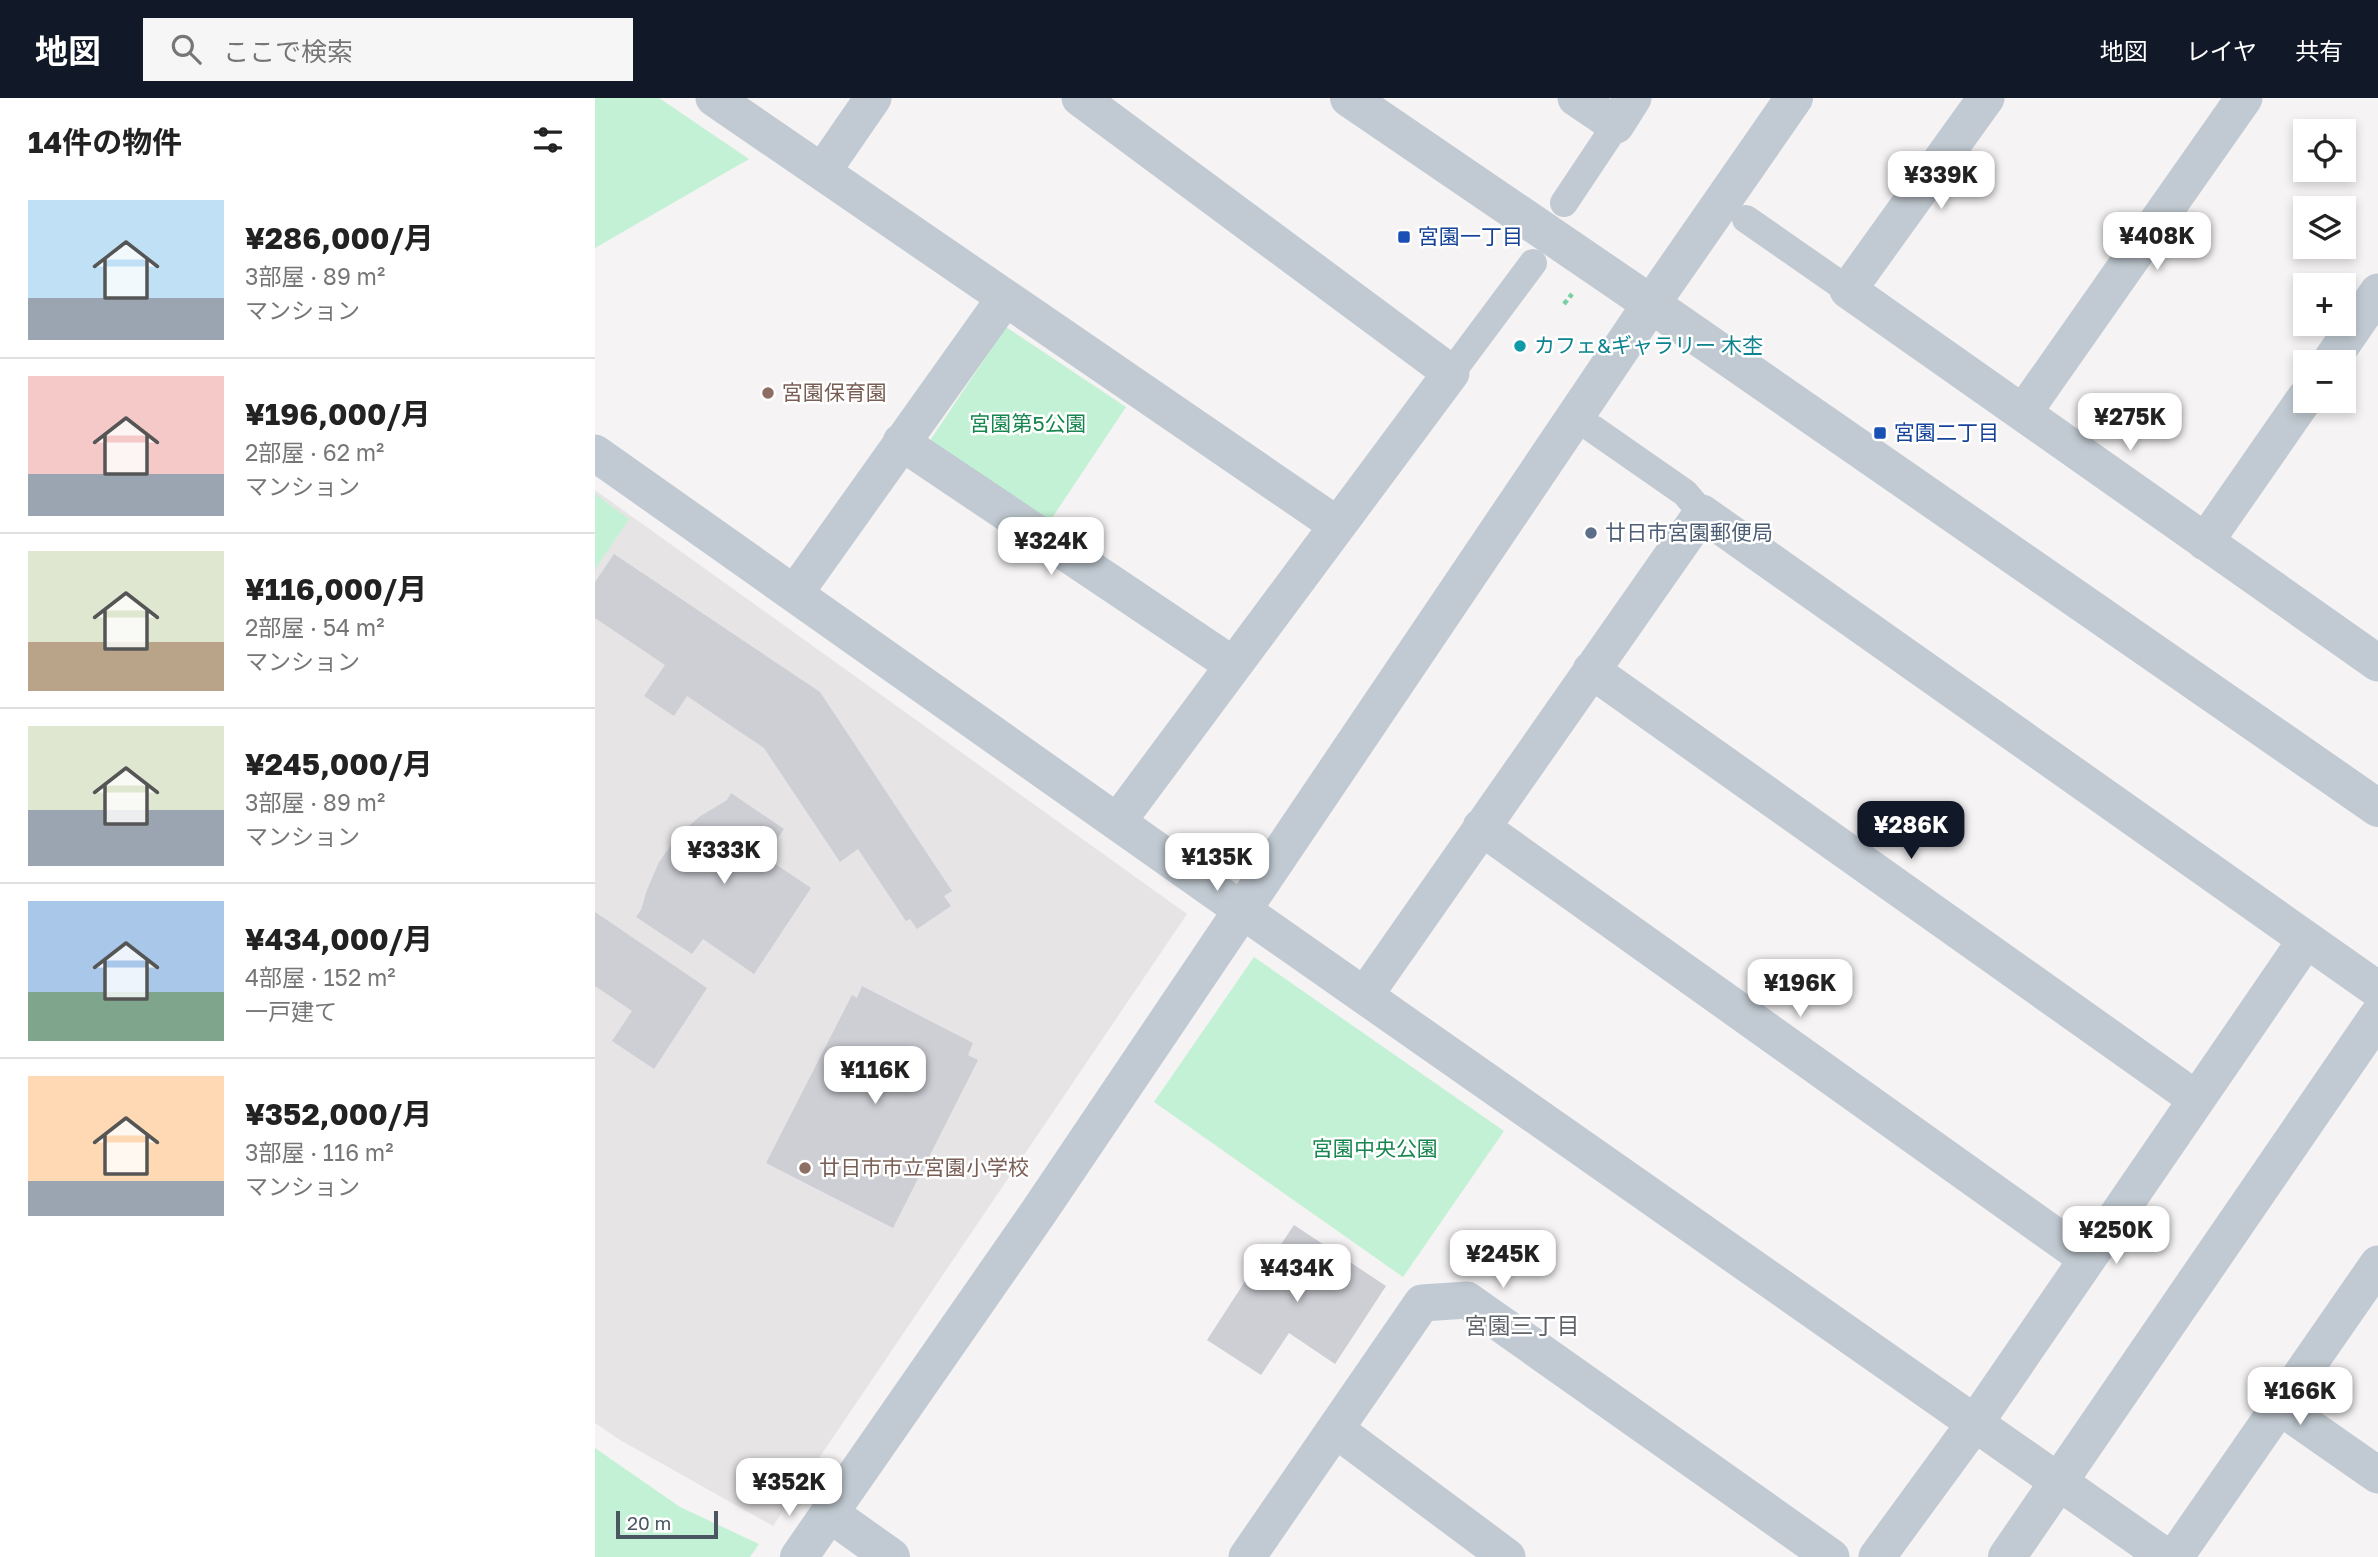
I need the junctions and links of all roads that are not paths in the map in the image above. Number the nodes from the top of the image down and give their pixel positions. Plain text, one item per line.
1 (714, 98) edge
2 (873, 98) edge
3 (1080, 98) edge
4 (1349, 98) edge
5 (1576, 98) edge
6 (1794, 98) edge
7 (1986, 98) edge
8 (2244, 98) edge
9 (1624, 111) edge
10 (822, 172) junction
11 (1564, 203) dead end
12 (1747, 219) dead end
13 (1533, 263) dead end
14 (1848, 290) junction
15 (2378, 292) edge
16 (1005, 298) junction
17 (1651, 304) junction
18 (2338, 350) edge
19 (1451, 373) junction
20 (2023, 413) junction
21 (2295, 413) edge
22 (1593, 429) dead end
23 (901, 442) junction
24 (595, 453) edge
25 (1702, 513) junction
26 (1337, 525) junction
27 (2205, 542) junction
28 (795, 593) junction
29 (2377, 659) edge
30 (1233, 665) junction
31 (1591, 670) junction
32 (2378, 808) edge
33 (1118, 821) junction
34 (1481, 827) junction
35 (1242, 909) junction
36 (2306, 940) junction
37 (2378, 990) edge
38 (1365, 995) junction
39 (2378, 1016) edge
40 (2196, 1099) junction
41 (2086, 1258) junction
42 (2378, 1264) edge
43 (2279, 1406) junction
44 (1975, 1423) junction
45 (1335, 1429) junction
46 (2378, 1475) edge
47 (2059, 1482) junction
48 (829, 1513) junction
49 (799, 1557) edge
50 (891, 1557) edge
51 (1247, 1557) edge
52 (1507, 1557) edge
53 (1831, 1557) edge
54 (1877, 1557) edge
55 (2007, 1557) edge
56 (2166, 1557) edge
57 (2175, 1557) edge

1 - 10 street
2 - 10 street
3 - 19 street
4 - 17 street
5 - 9 street
6 - 17 street
7 - 14 street
8 - 20 street
9 - 11 street
10 - 16 street
12 - 14 street
13 - 19 street
14 - 20 street
15 - 18 street
16 - 23 street
16 - 26 street
17 - 32 street
17 - 35 street
19 - 26 street
20 - 27 street
21 - 27 street
22 - 25 street
23 - 28 street
23 - 30 street
24 - 28 street
25 - 31 street
25 - 36 street
26 - 30 street
27 - 29 street
28 - 33 street
30 - 33 street
31 - 34 street
31 - 40 street
33 - 35 street
34 - 38 street
34 - 41 street
35 - 38 street
35 - 48 street
36 - 37 street
36 - 40 street
38 - 44 street
39 - 47 street
40 - 41 street
41 - 44 street
42 - 43 street
43 - 46 street
43 - 57 street
44 - 47 street
44 - 54 street
45 - 51 street
45 - 52 street
45 - 53 street
47 - 55 street
47 - 56 street
48 - 49 street
48 - 50 street

